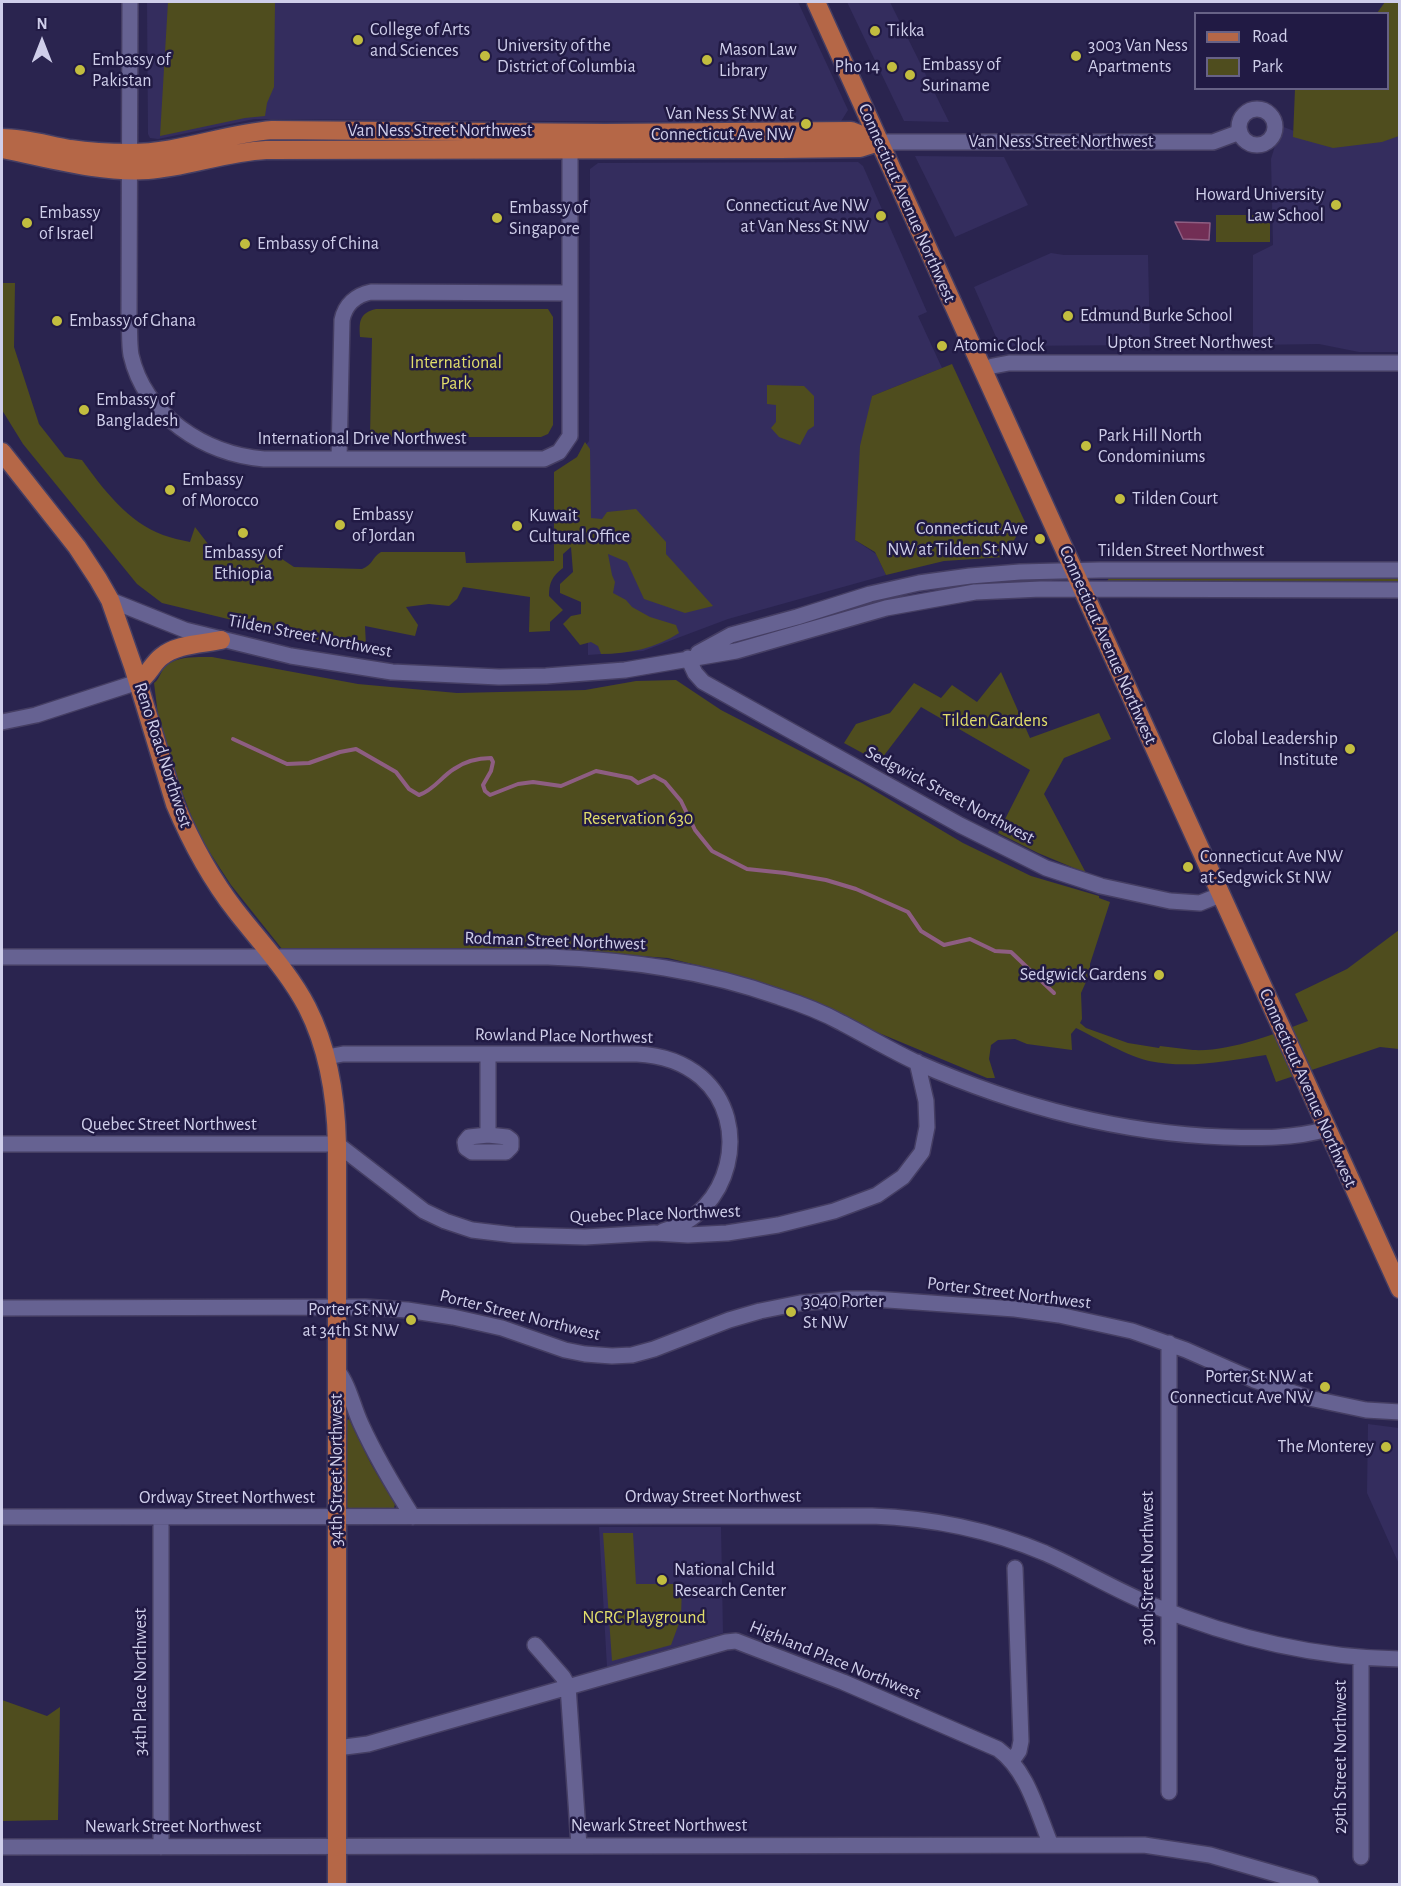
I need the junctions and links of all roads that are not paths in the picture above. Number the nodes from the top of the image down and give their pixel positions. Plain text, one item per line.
1 (130, 2) edge
2 (816, 2) edge
3 (1240, 132) dead end
4 (2, 138) edge
5 (570, 141) junction
6 (879, 142) junction
7 (2, 149) edge
8 (130, 161) junction
9 (570, 293) junction
10 (1400, 363) edge
11 (982, 370) junction
12 (2, 452) edge
13 (339, 459) junction
14 (1400, 570) edge
15 (1074, 571) junction
16 (896, 588) junction
17 (1083, 590) junction
18 (1400, 590) edge
19 (110, 600) junction
20 (900, 605) junction
21 (221, 640) junction
22 (688, 658) junction
23 (138, 682) junction
24 (2, 722) edge
25 (1221, 895) junction
26 (2, 957) edge
27 (273, 957) junction
28 (488, 1054) junction
29 (327, 1057) junction
30 (916, 1062) junction
31 (1327, 1129) junction
32 (488, 1135) dead end
33 (2, 1144) edge
34 (337, 1144) junction
35 (654, 1233) junction
36 (1400, 1289) edge
37 (2, 1308) edge
38 (337, 1308) junction
39 (1169, 1344) junction
40 (337, 1370) junction
41 (1400, 1412) edge
42 (2, 1517) edge
43 (160, 1517) junction
44 (337, 1517) junction
45 (413, 1517) junction
46 (1015, 1568) dead end
47 (1168, 1611) junction
48 (535, 1645) dead end
49 (1361, 1658) junction
50 (1400, 1659) edge
51 (568, 1686) junction
52 (337, 1748) junction
53 (1012, 1761) junction
54 (1169, 1792) dead end
55 (337, 1845) junction
56 (1051, 1845) junction
57 (579, 1846) junction
58 (2, 1847) edge
59 (160, 1847) junction
60 (1360, 1857) dead end
61 (337, 1884) edge
62 (1311, 1884) edge

1 - 8 street, International Drive Northwest
2 - 6 main road, Connecticut Avenue Northwest
3 - 6 street, Van Ness Street Northwest
4 - 8 main road, Van Ness Street Northwest
5 - 6 main road, Van Ness Street Northwest
5 - 8 main road, Van Ness Street Northwest
5 - 9 street, International Drive Northwest
6 - 11 main road, Connecticut Avenue Northwest
7 - 8 main road, Van Ness Street Northwest
8 - 13 street, International Drive Northwest
9 - 13 street
9 - 13 street, International Drive Northwest
10 - 11 street, Upton Street Northwest
11 - 15 main road, Connecticut Avenue Northwest
12 - 19 main road, Reno Road Northwest
14 - 15 street, Tilden Street Northwest
15 - 16 street, Tilden Street Northwest
15 - 17 main road, Connecticut Avenue Northwest
16 - 20 street
16 - 22 street, Tilden Street Northwest
17 - 18 street, Tilden Street Northwest
17 - 20 street, Tilden Street Northwest
17 - 25 main road, Connecticut Avenue Northwest
19 - 21 street, Tilden Street Northwest
19 - 23 main road, Reno Road Northwest
20 - 22 street, Tilden Street Northwest
21 - 22 street, Tilden Street Northwest
21 - 23 main road
22 - 25 street, Sedgwick Street Northwest
23 - 24 street
23 - 27 main road, Reno Road Northwest
25 - 31 main road, Connecticut Avenue Northwest
26 - 27 street, Rodman Street Northwest
27 - 29 main road, Reno Road Northwest
27 - 30 street, Rodman Street Northwest
28 - 29 street, Rowland Place Northwest
28 - 32 street
28 - 35 street, Rowland Place Northwest
29 - 34 main road, 34th Street Northwest
30 - 31 street, Rodman Street Northwest
30 - 35 street, Quebec Place Northwest
31 - 36 main road, Connecticut Avenue Northwest
33 - 34 street, Quebec Street Northwest
34 - 35 street, Quebec Place Northwest
34 - 38 main road, 34th Street Northwest
37 - 38 street, Porter Street Northwest
38 - 39 street, Porter Street Northwest
38 - 40 main road, 34th Street Northwest
39 - 41 street, Porter Street Northwest
39 - 47 street, 30th Street Northwest
40 - 44 main road, 34th Street Northwest
40 - 45 street
42 - 43 street, Ordway Street Northwest
43 - 44 street, Ordway Street Northwest
43 - 59 street, 34th Place Northwest
44 - 45 street, Ordway Street Northwest
44 - 52 main road, 34th Street Northwest
45 - 47 street, Ordway Street Northwest
46 - 53 street
47 - 49 street, Ordway Street Northwest
47 - 54 street, 30th Street Northwest
48 - 51 street
49 - 50 street, Ordway Street Northwest
49 - 60 street, 29th Street Northwest
51 - 52 street, Highland Place Northwest
51 - 53 street, Highland Place Northwest
51 - 57 street
52 - 55 main road, 34th Street Northwest
53 - 56 street, Highland Place Northwest
55 - 57 street, Newark Street Northwest
55 - 59 street, Newark Street Northwest
55 - 61 main road, 34th Street Northwest
56 - 57 street, Newark Street Northwest
56 - 62 street, Newark Street Northwest
58 - 59 street, Newark Street Northwest

